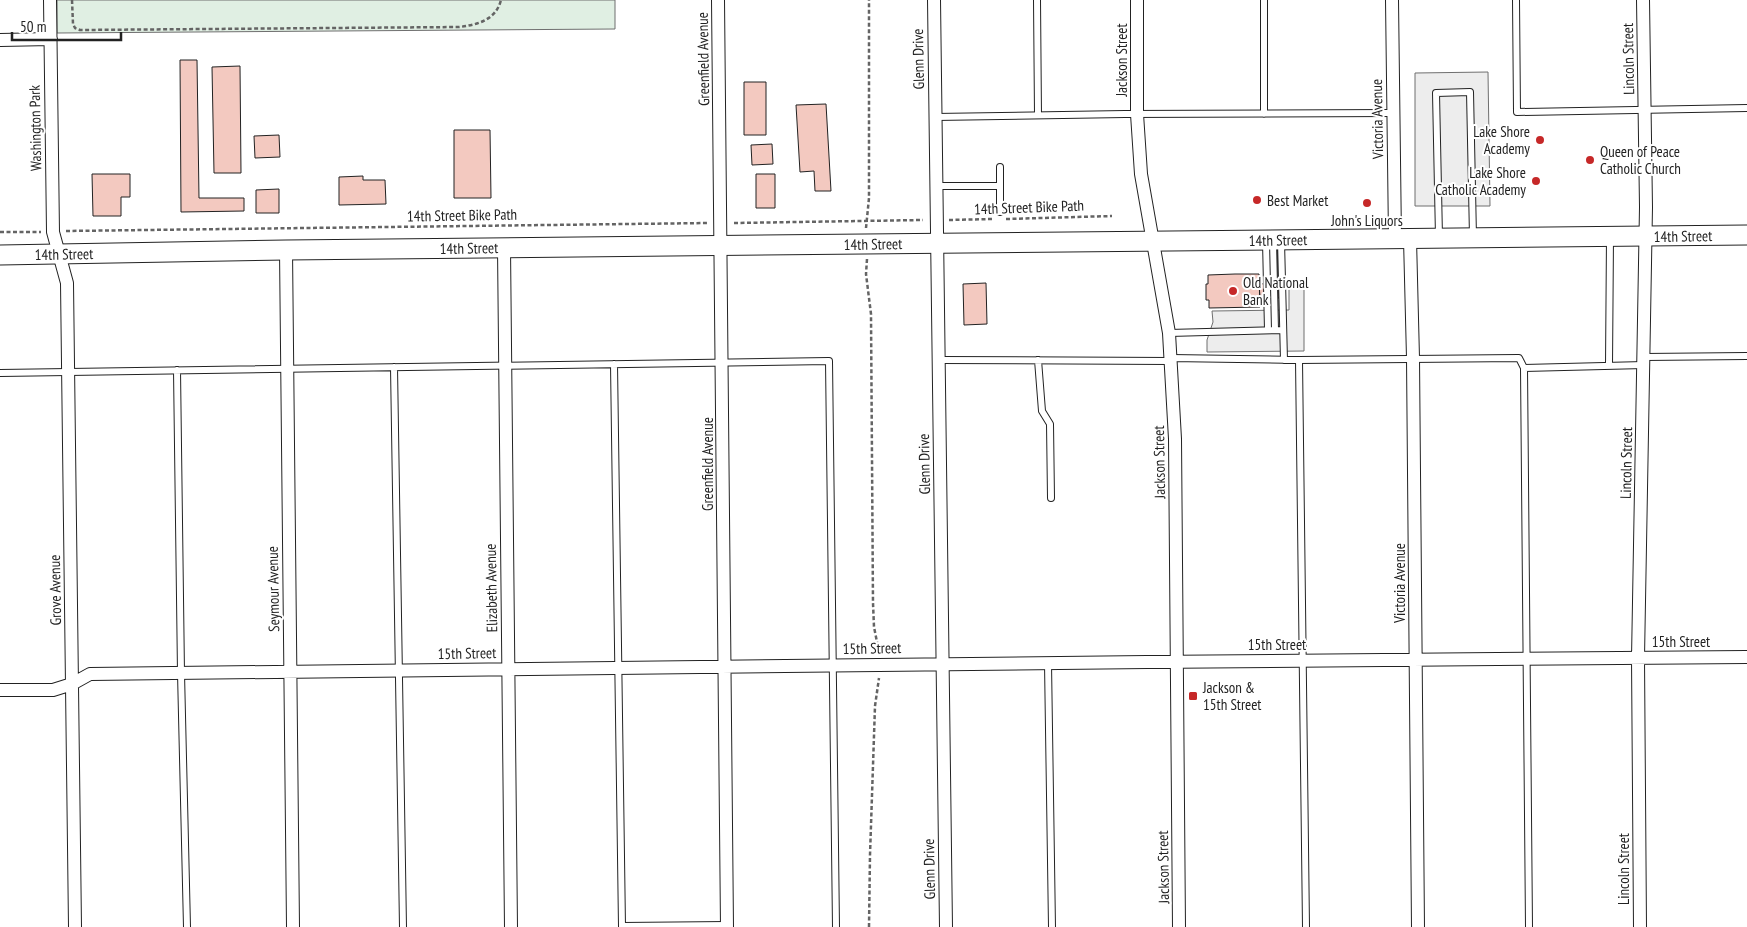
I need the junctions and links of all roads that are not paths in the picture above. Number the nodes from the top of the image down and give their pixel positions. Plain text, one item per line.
1 (50, 0) edge
2 (718, 0) edge
3 (934, 0) edge
4 (1037, 0) edge
5 (1137, 0) edge
6 (1264, 0) edge
7 (1392, 0) edge
8 (1516, 0) edge
9 (1643, 0) edge
10 (51, 39) junction
11 (0, 40) edge
12 (1747, 108) edge
13 (1645, 110) junction
14 (1393, 113) junction
15 (1137, 114) junction
16 (1264, 114) junction
17 (1038, 115) junction
18 (935, 117) junction
19 (1000, 167) dead end
20 (936, 186) junction
21 (1000, 186) junction
22 (1000, 212) dead end
23 (1747, 235) edge
24 (1610, 236) junction
25 (1646, 236) junction
26 (1402, 238) junction
27 (1439, 238) junction
28 (1473, 238) junction
29 (1273, 240) junction
30 (1152, 241) junction
31 (936, 243) junction
32 (721, 246) junction
33 (504, 248) junction
34 (286, 250) junction
35 (60, 254) junction
36 (0, 255) edge
37 (1272, 330) junction
38 (1283, 330) junction
39 (1169, 333) junction
40 (1747, 356) edge
41 (1413, 358) junction
42 (939, 360) junction
43 (1038, 360) junction
44 (1171, 360) junction
45 (1284, 360) junction
46 (1299, 360) junction
47 (1644, 361) junction
48 (722, 362) junction
49 (614, 364) junction
50 (505, 366) junction
51 (1609, 366) junction
52 (394, 367) junction
53 (287, 368) junction
54 (1524, 368) junction
55 (177, 370) junction
56 (68, 372) junction
57 (0, 373) edge
58 (1051, 498) dead end
59 (1747, 657) edge
60 (1526, 658) junction
61 (1638, 658) junction
62 (1303, 660) junction
63 (1416, 660) junction
64 (1177, 661) junction
65 (1048, 663) junction
66 (943, 664) junction
67 (833, 665) junction
68 (725, 666) junction
69 (619, 668) junction
70 (508, 669) junction
71 (399, 670) junction
72 (290, 672) junction
73 (181, 673) junction
74 (72, 684) junction
75 (0, 690) edge
76 (622, 926) edge
77 (727, 926) edge
78 (75, 927) edge
79 (187, 927) edge
80 (293, 927) edge
81 (403, 927) edge
82 (511, 927) edge
83 (836, 927) edge
84 (946, 927) edge
85 (1052, 927) edge
86 (1179, 927) edge
87 (1306, 927) edge
88 (1418, 927) edge
89 (1529, 927) edge
90 (1640, 927) edge

1 - 10 street, Washington Park
2 - 32 street, Greenfield Avenue
3 - 18 street, Glenn Drive
4 - 17 lane
5 - 15 street, Jackson Street
6 - 16 lane
7 - 14 street, Victoria Avenue
8 - 13 lane
9 - 13 street, Lincoln Street
10 - 11 street
10 - 35 street, Washington Park
12 - 13 lane
13 - 25 street, Lincoln Street
14 - 16 lane
14 - 26 street, Victoria Avenue
15 - 16 lane
15 - 17 lane
15 - 30 street, Jackson Street
17 - 18 lane
18 - 20 street, Glenn Drive
19 - 21 lane
20 - 21 lane
20 - 31 street, Glenn Drive
21 - 22 lane
23 - 25 street, 14th Street
24 - 25 street, 14th Street
24 - 28 street, 14th Street
24 - 51 lane
25 - 47 street, Lincoln Street
26 - 27 street, 14th Street
26 - 29 street, 14th Street
26 - 41 street, Victoria Avenue
27 - 28 street, 14th Street
27 - 28 lane
29 - 30 street, 14th Street
29 - 37 lane
29 - 38 lane
30 - 31 street, 14th Street
30 - 39 street, Jackson Street
31 - 32 street, 14th Street
31 - 42 street, Glenn Drive
32 - 33 street, 14th Street
32 - 48 street, Greenfield Avenue
33 - 34 street, 14th Street
33 - 50 street, Elizabeth Avenue
34 - 35 street, 14th Street
34 - 53 street, Seymour Avenue
35 - 36 street, 14th Street
35 - 56 street, Grove Avenue
37 - 38 lane
37 - 39 lane
38 - 45 lane
39 - 44 street, Jackson Street
40 - 47 lane
41 - 46 lane
41 - 54 lane
41 - 63 street, Victoria Avenue
42 - 43 lane
42 - 66 street, Glenn Drive
43 - 44 lane
43 - 58 lane
44 - 45 lane
44 - 64 street, Jackson Street
45 - 46 lane
46 - 62 lane
47 - 51 lane
47 - 61 street, Lincoln Street
48 - 49 lane
48 - 67 lane
48 - 68 street, Greenfield Avenue
49 - 50 lane
49 - 69 lane
50 - 52 lane
50 - 70 street, Elizabeth Avenue
51 - 54 lane
52 - 53 lane
52 - 71 lane
53 - 55 lane
53 - 72 street, Seymour Avenue
54 - 60 lane
55 - 56 lane
55 - 73 lane
56 - 57 lane
56 - 74 street, Grove Avenue
59 - 61 street, 15th Street
60 - 61 street, 15th Street
60 - 63 street, 15th Street
60 - 89 lane
61 - 90 street, Lincoln Street
62 - 63 street, 15th Street
62 - 64 street, 15th Street
62 - 87 lane
63 - 88 street, Victoria Avenue
64 - 65 street, 15th Street
64 - 86 street, Jackson Street
65 - 66 street, 15th Street
65 - 85 lane
66 - 67 street, 15th Street
66 - 84 street, Glenn Drive
67 - 68 street, 15th Street
67 - 83 lane
68 - 69 street, 15th Street
68 - 77 street, Greenfield Avenue
69 - 70 street, 15th Street
69 - 76 lane
70 - 71 street, 15th Street
70 - 82 street, Elizabeth Avenue
71 - 72 street, 15th Street
71 - 81 lane
72 - 73 street, 15th Street
72 - 80 street, Seymour Avenue
73 - 74 street, 15th Street
73 - 79 lane
74 - 75 street, 15th Street
74 - 78 street, Grove Avenue
76 - 77 lane

